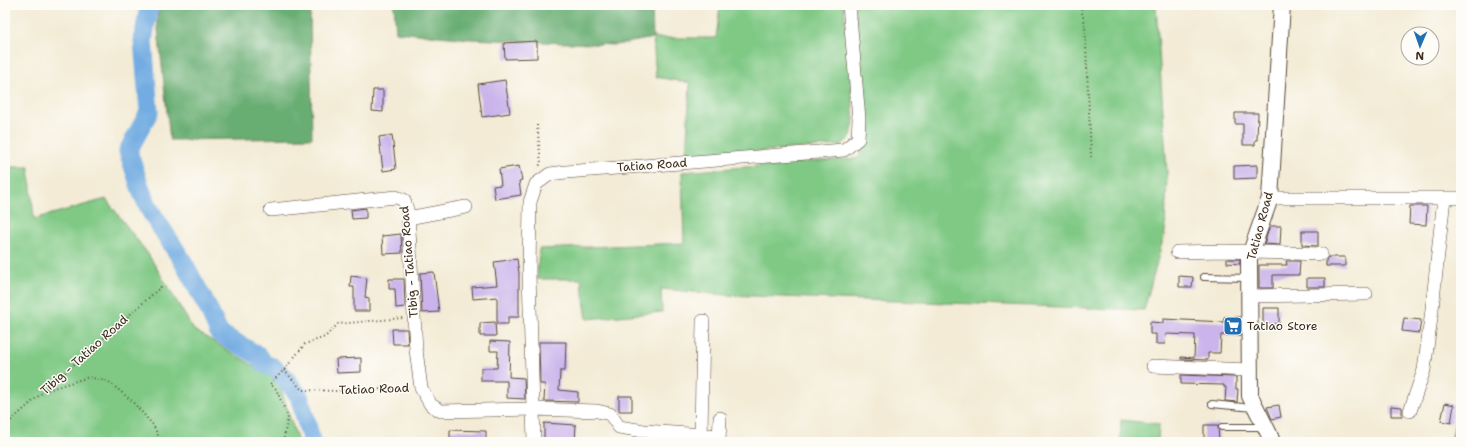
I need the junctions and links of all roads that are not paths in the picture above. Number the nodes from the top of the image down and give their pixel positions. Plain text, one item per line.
1 (849, 5) edge
2 (1282, 5) edge
3 (1270, 198) junction
4 (1444, 198) junction
5 (1461, 198) edge
6 (466, 207) dead end
7 (271, 210) dead end
8 (408, 218) junction
9 (1177, 252) dead end
10 (1250, 252) junction
11 (1321, 254) dead end
12 (1204, 277) dead end
13 (1249, 278) junction
14 (1366, 294) dead end
15 (1249, 296) junction
16 (703, 321) dead end
17 (1153, 366) dead end
18 (1249, 370) junction
19 (421, 388) joint
20 (1212, 404) dead end
21 (532, 408) junction
22 (1255, 408) junction
23 (1410, 410) dead end
24 (720, 418) dead end
25 (1222, 427) dead end
26 (1265, 427) junction
27 (701, 434) junction
28 (719, 439) edge
29 (534, 442) edge
30 (1272, 442) edge

1 - 21 street, Tatiao Road
2 - 3 street, Tatiao Road
3 - 4 street
3 - 10 street, Tatiao Road
4 - 5 street
4 - 23 street
6 - 8 street
7 - 8 street, Tibig - Tatiao Road
8 - 19 street, Tibig - Tatiao Road
9 - 10 street
10 - 11 street
10 - 13 street, Tatiao Road
12 - 13 lane
13 - 15 street, Tatiao Road
14 - 15 street
15 - 18 street, Tatiao Road
16 - 27 street
17 - 18 street
18 - 22 street, Tatiao Road
19 - 21 street, Tatiao Road
20 - 22 lane
21 - 27 street, Tatiao Road
21 - 29 street
22 - 26 street, Tatiao Road
24 - 28 street
25 - 26 lane
26 - 30 street, Tatiao Road
27 - 28 street

